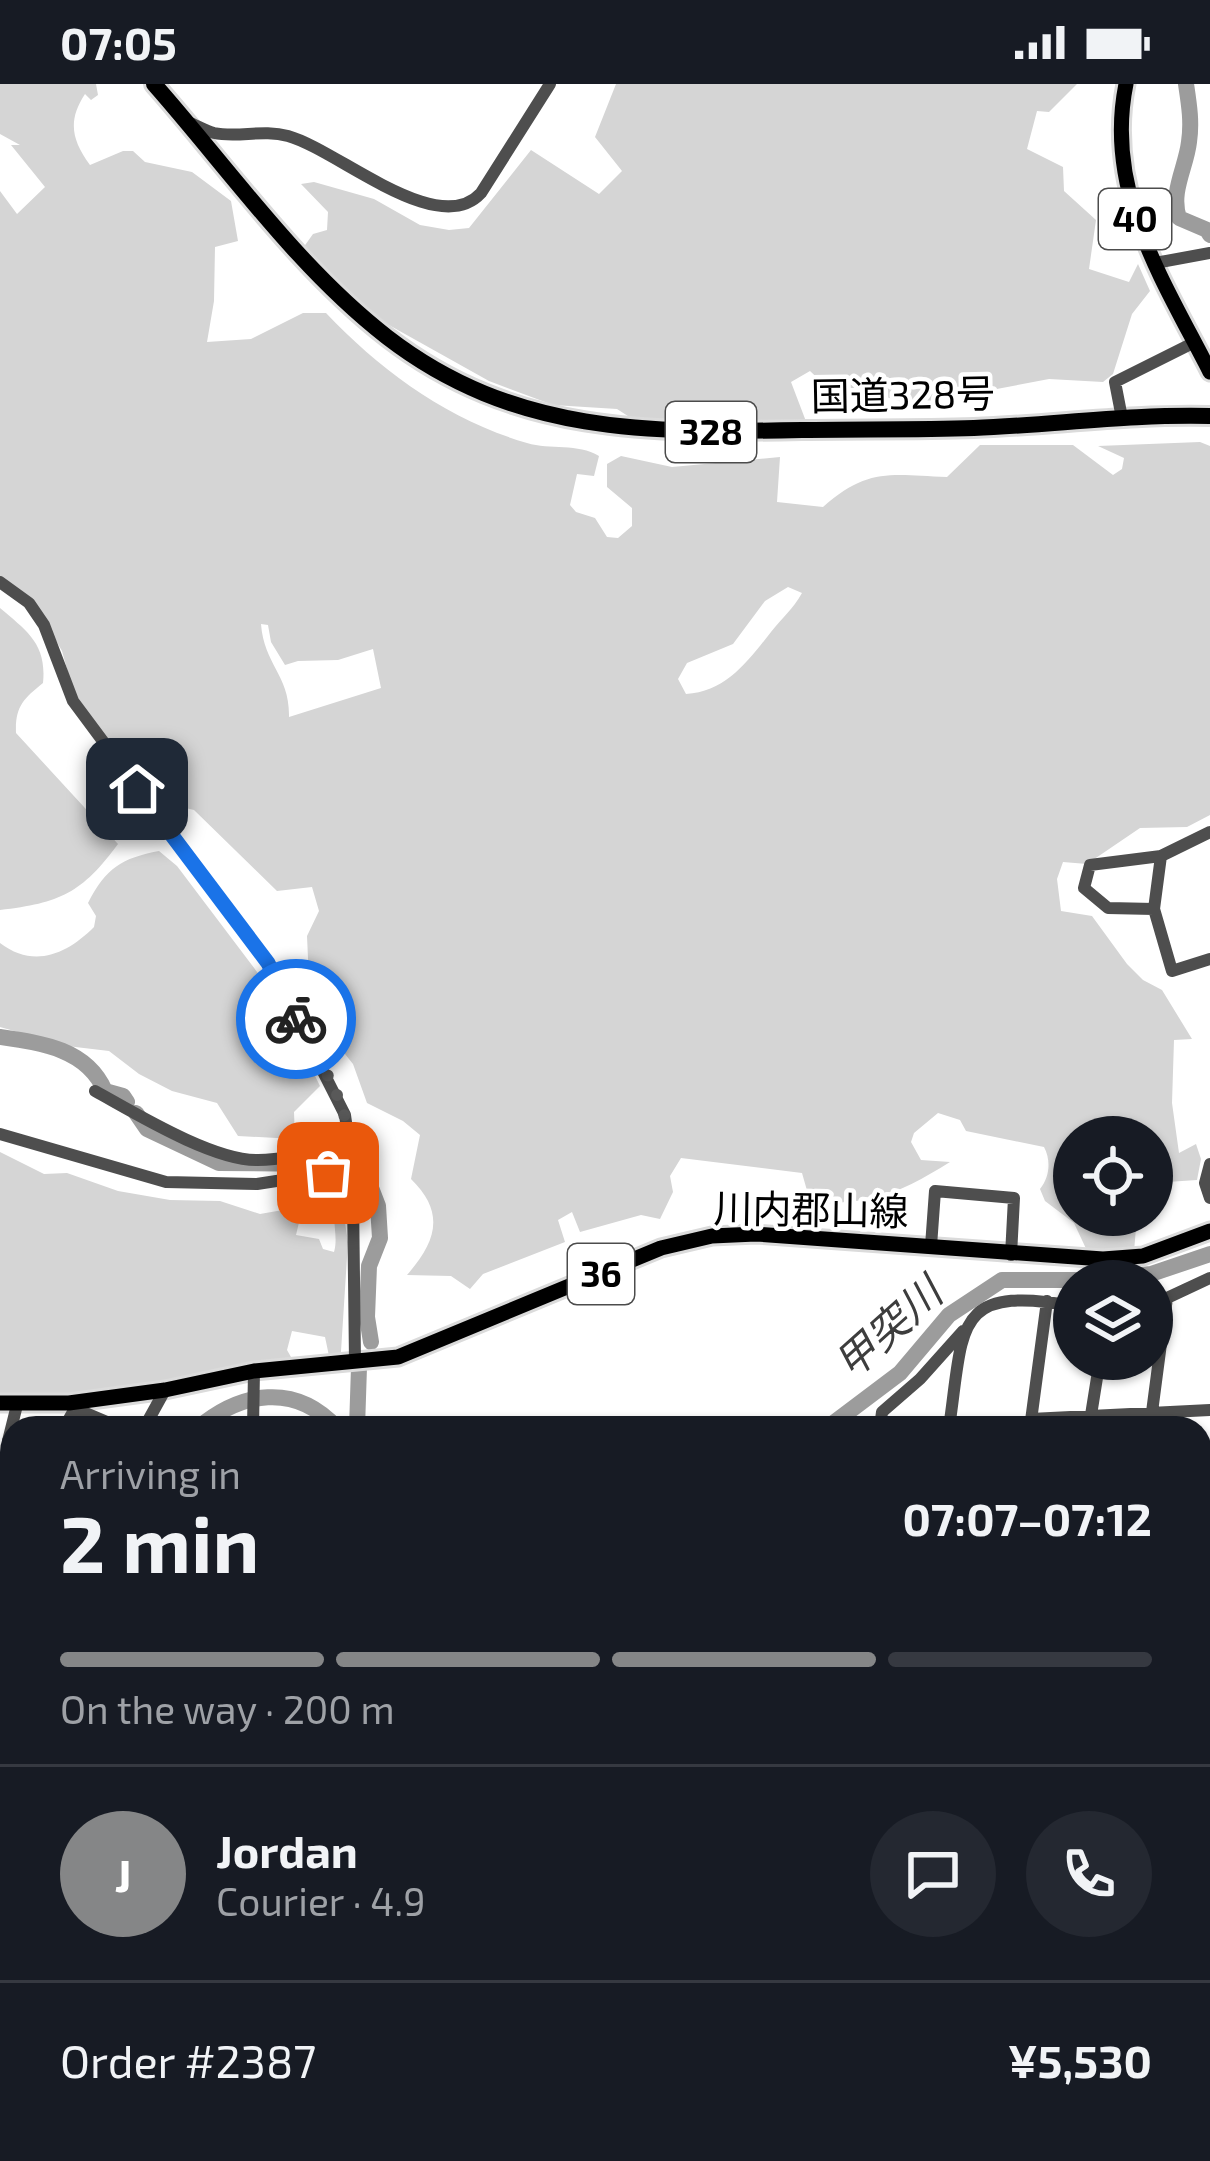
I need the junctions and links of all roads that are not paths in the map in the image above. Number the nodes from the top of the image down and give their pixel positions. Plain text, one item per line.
1 (154, 84) edge
2 (550, 84) edge
3 (1126, 84) edge
4 (187, 122) junction
5 (1206, 253) edge
6 (1155, 263) junction
7 (1195, 342) junction
8 (1210, 372) edge
9 (1210, 416) edge
10 (1122, 418) junction
11 (0, 582) edge
12 (1210, 832) edge
13 (1161, 856) junction
14 (1154, 909) junction
15 (1210, 959) edge
16 (95, 1091) dead end
17 (0, 1134) edge
18 (351, 1158) junction
19 (1210, 1164) edge
20 (345, 1177) junction
21 (1210, 1198) edge
22 (1210, 1232) edge
23 (931, 1246) junction
24 (1011, 1255) junction
25 (1210, 1278) edge
26 (1173, 1294) edge
27 (1047, 1301) junction
28 (1053, 1302) edge
29 (964, 1329) junction
30 (355, 1361) junction
31 (255, 1377) junction
32 (1096, 1380) edge
33 (1154, 1380) edge
34 (166, 1390) junction
35 (8, 1404) edge
36 (1210, 1410) edge
37 (1152, 1412) junction
38 (1090, 1415) junction
39 (151, 1416) edge
40 (252, 1416) edge
41 (882, 1416) edge
42 (951, 1416) edge
43 (1031, 1416) edge
44 (1083, 1416) edge

1 - 4 highway, 国道328号 / 328
2 - 4 street
3 - 6 main road, 40
4 - 10 highway, 国道328号 / 328
5 - 6 street
6 - 7 main road, 40
7 - 8 main road, 40
7 - 10 street
9 - 10 highway, 国道328号 / 328
11 - 18 street
12 - 13 street
13 - 14 street
13 - 14 street
14 - 15 street
16 - 18 street
17 - 20 street
18 - 20 street
19 - 21 street
20 - 30 street
22 - 24 main road, 川内郡山線 / 36
23 - 24 main road, 川内郡山線 / 36
23 - 24 street
23 - 30 main road, 川内郡山線 / 36
25 - 26 street
27 - 28 street
27 - 29 street
27 - 43 street
29 - 41 street
29 - 42 street
30 - 31 main road, 川内郡山線 / 36
31 - 34 main road, 川内郡山線 / 36
31 - 40 street
32 - 38 street
33 - 37 street
34 - 35 main road, 川内郡山線 / 36
34 - 39 street
36 - 37 street
37 - 38 street
38 - 44 street

